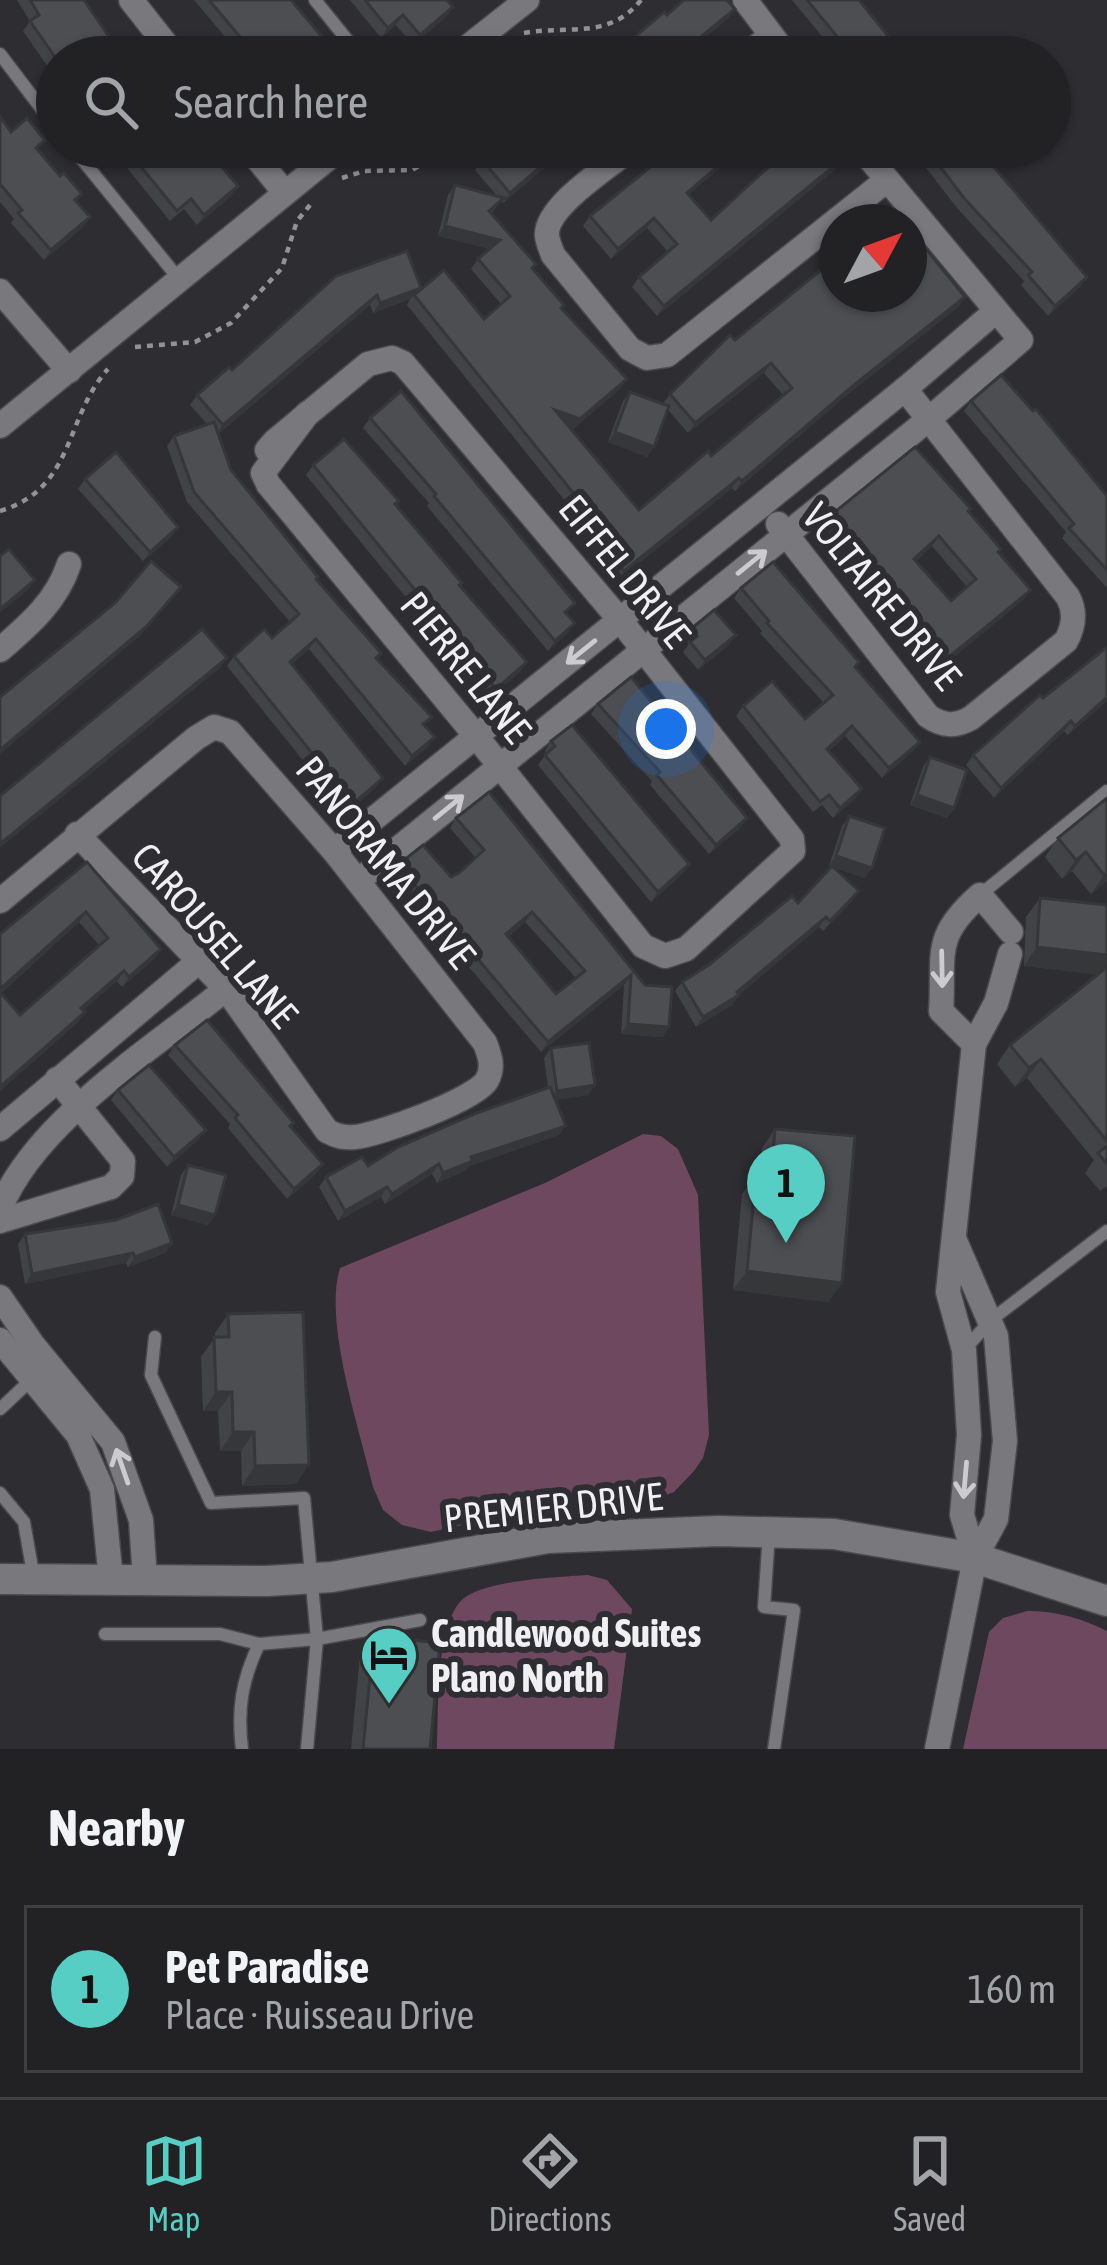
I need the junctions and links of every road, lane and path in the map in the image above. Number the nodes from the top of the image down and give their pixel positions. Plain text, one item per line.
1 (130, 0) edge
2 (314, 0) edge
3 (641, 0) edge
4 (745, 0) edge
5 (511, 13) edge
6 (159, 36) edge
7 (344, 36) edge
8 (482, 36) edge
9 (770, 36) edge
10 (0, 54) edge
11 (36, 101) edge
12 (89, 168) edge
13 (265, 168) edge
14 (316, 168) edge
15 (415, 168) edge
16 (607, 168) edge
17 (877, 168) edge
18 (887, 180) junction
19 (335, 183) dead end
20 (285, 193) junction
21 (319, 196) dead end
22 (180, 280) junction
23 (0, 291) edge
24 (996, 311) junction
25 (135, 347) dead end
26 (949, 351) junction
27 (119, 359) dead end
28 (69, 371) junction
29 (974, 380) junction
30 (905, 389) junction
31 (308, 413) joint
32 (929, 419) junction
33 (0, 426) edge
34 (826, 453) junction
35 (851, 483) junction
36 (763, 505) junction
37 (0, 511) edge
38 (787, 534) junction
39 (68, 564) dead end
40 (674, 576) junction
41 (697, 606) junction
42 (620, 620) junction
43 (0, 650) edge
44 (644, 650) junction
45 (476, 736) junction
46 (500, 766) junction
47 (1107, 791) edge
48 (77, 835) junction
49 (334, 851) junction
50 (358, 881) junction
51 (980, 895) junction
52 (0, 901) edge
53 (665, 956) joint
54 (200, 961) junction
55 (226, 989) junction
56 (140, 1014) junction
57 (163, 1041) junction
58 (974, 1044) junction
59 (57, 1078) junction
60 (82, 1106) junction
61 (0, 1129) edge
62 (341, 1138) joint
63 (0, 1149) edge
64 (23, 1166) junction
65 (0, 1209) edge
66 (0, 1221) edge
67 (1107, 1232) edge
68 (956, 1240) junction
69 (0, 1297) edge
70 (991, 1320) junction
71 (155, 1337) dead end
72 (0, 1340) edge
73 (964, 1350) junction
74 (40, 1378) junction
75 (0, 1409) edge
76 (1004, 1423) junction
77 (968, 1425) junction
78 (0, 1493) edge
79 (769, 1532) junction
80 (975, 1558) junction
81 (0, 1579) edge
82 (145, 1579) junction
83 (309, 1579) junction
84 (34, 1580) junction
85 (111, 1580) junction
86 (1107, 1600) edge
87 (420, 1620) dead end
88 (104, 1634) dead end
89 (317, 1639) junction
90 (259, 1644) junction
91 (242, 1749) edge
92 (308, 1749) edge
93 (774, 1749) edge
94 (937, 1749) edge

1 - 6 street
2 - 7 lane
3 - 5 path
4 - 9 street
5 - 8 street
10 - 11 lane
12 - 22 lane
13 - 20 street
14 - 20 street
15 - 19 path
16 - 18 street
17 - 18 street
18 - 24 street
20 - 22 street
21 - 25 path
22 - 28 street
23 - 28 street
24 - 26 street
24 - 29 street
26 - 29 street
26 - 30 street
27 - 37 path
28 - 33 street
29 - 32 street
30 - 32 street
30 - 34 street
31 - 42 street, EIFFEL DRIVE
31 - 45 street, PIERRE LANE
32 - 35 street
32 - 38 street, VOLTAIRE DRIVE
34 - 35 street
34 - 36 street
35 - 38 street
36 - 38 street, VOLTAIRE DRIVE
36 - 40 street
41 -> 38 street
39 - 43 street
40 - 41 street
40 - 42 street
41 - 44 street
42 - 44 street, EIFFEL DRIVE
42 -> 45 street
44 - 46 street
44 - 53 street, EIFFEL DRIVE
45 - 46 street, PIERRE LANE
45 - 49 street
50 -> 46 street
46 - 53 street, PIERRE LANE
47 - 51 lane
48 - 49 street, PANORAMA DRIVE
48 - 52 street
48 - 54 street, CAROUSEL LANE
49 - 50 street, PANORAMA DRIVE
50 - 62 street, PANORAMA DRIVE
51 - 58 street
51 -> 58 street
54 - 55 street, CAROUSEL LANE
54 - 56 street
55 - 57 street
55 - 62 street, CAROUSEL LANE
56 - 57 street
56 - 59 street
57 - 60 street
58 - 68 street
59 - 60 street
59 - 61 street
60 - 64 street
60 - 66 street
63 - 64 street
64 - 65 street
67 - 70 lane
68 - 70 street
68 - 73 street
69 - 74 street
70 - 73 lane
70 - 76 street
71 - 83 lane
72 - 74 street
73 - 77 street
74 - 75 lane
82 -> 74 street
74 - 85 street
76 - 77 street
76 - 80 street
77 -> 80 street
78 - 84 lane
79 - 80 street, PREMIER DRIVE
79 - 83 street, PREMIER DRIVE
79 - 93 lane
80 - 86 street, PREMIER DRIVE
80 - 94 street
81 - 84 street, PREMIER DRIVE
82 - 83 street, PREMIER DRIVE
82 - 85 street, PREMIER DRIVE
83 - 89 lane
84 - 85 street, PREMIER DRIVE
87 - 89 lane
88 - 90 lane
89 - 90 lane
89 - 92 lane
90 - 91 lane

